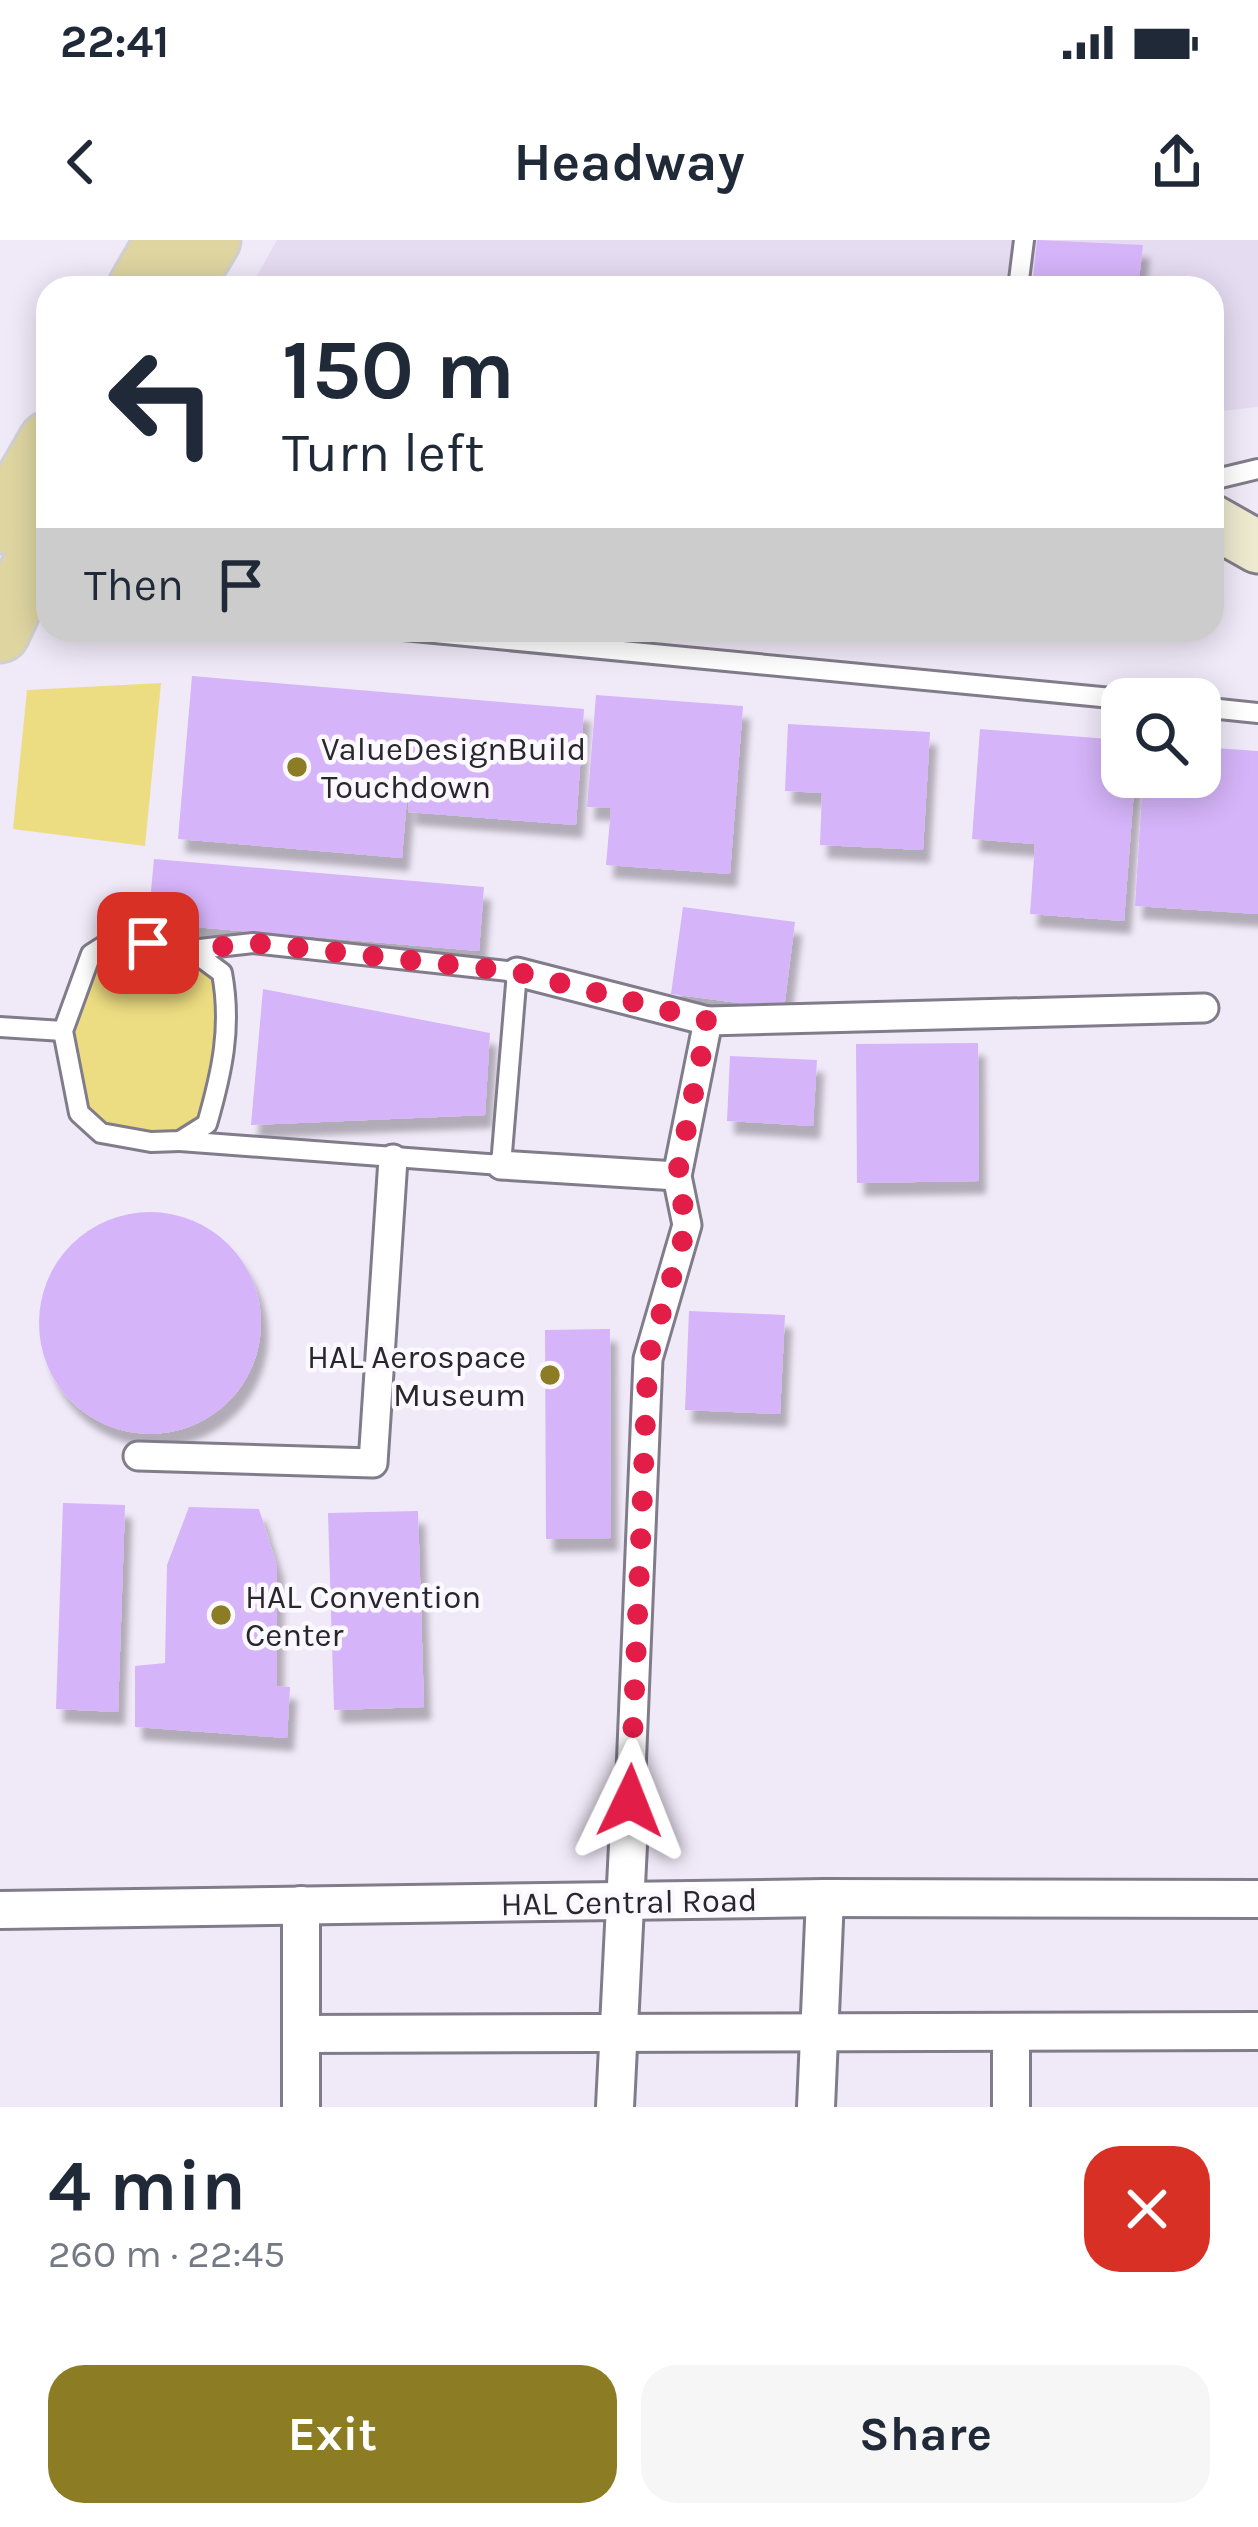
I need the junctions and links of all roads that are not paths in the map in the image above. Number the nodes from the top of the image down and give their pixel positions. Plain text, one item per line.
1 (165, 240) edge
2 (211, 240) edge
3 (1024, 240) edge
4 (144, 276) edge
5 (189, 276) edge
6 (1020, 276) edge
7 (1258, 470) edge
8 (36, 477) edge
9 (1224, 477) edge
10 (1224, 528) edge
11 (1258, 547) edge
12 (25, 549) edge
13 (0, 633) edge
14 (526, 642) edge
15 (1101, 698) edge
16 (1221, 709) edge
17 (1258, 712) edge
18 (190, 950) junction
19 (517, 972) junction
20 (1204, 1008) dead end
21 (708, 1021) junction
22 (0, 1027) edge
23 (63, 1031) junction
24 (180, 1142) junction
25 (393, 1159) junction
26 (501, 1165) junction
27 (677, 1176) junction
28 (138, 1456) dead end
29 (628, 1845) joint
30 (826, 1898) junction
31 (1258, 1899) edge
32 (622, 1902) junction
33 (302, 1905) junction
34 (0, 1910) edge
35 (1258, 2031) edge
36 (815, 2032) junction
37 (1011, 2032) junction
38 (301, 2033) junction
39 (615, 2033) junction
40 (301, 2107) edge
41 (615, 2107) edge
42 (816, 2107) edge
43 (1011, 2107) edge

1 - 4 main road
2 - 5 main road
3 - 6 lane
7 - 9 lane
8 - 12 main road
10 - 11 main road
12 - 13 main road
14 - 15 lane
16 - 17 lane
18 - 19 lane
18 - 23 lane
18 - 24 lane
19 - 21 street
19 - 26 lane
20 - 21 street
21 - 27 street
22 - 23 lane
23 - 24 lane
24 - 25 lane
25 - 26 lane
25 - 28 street
26 - 27 street
27 - 29 street
29 - 32 street
30 - 31 street, HAL Central Road
30 - 32 street, HAL Central Road
30 - 36 street
32 - 33 street, HAL Central Road
32 - 39 street
33 - 34 street, HAL Central Road
33 - 38 street
35 - 37 street
36 - 37 street
36 - 39 street
36 - 42 street
37 - 43 street
38 - 39 street
38 - 40 street
39 - 41 street

